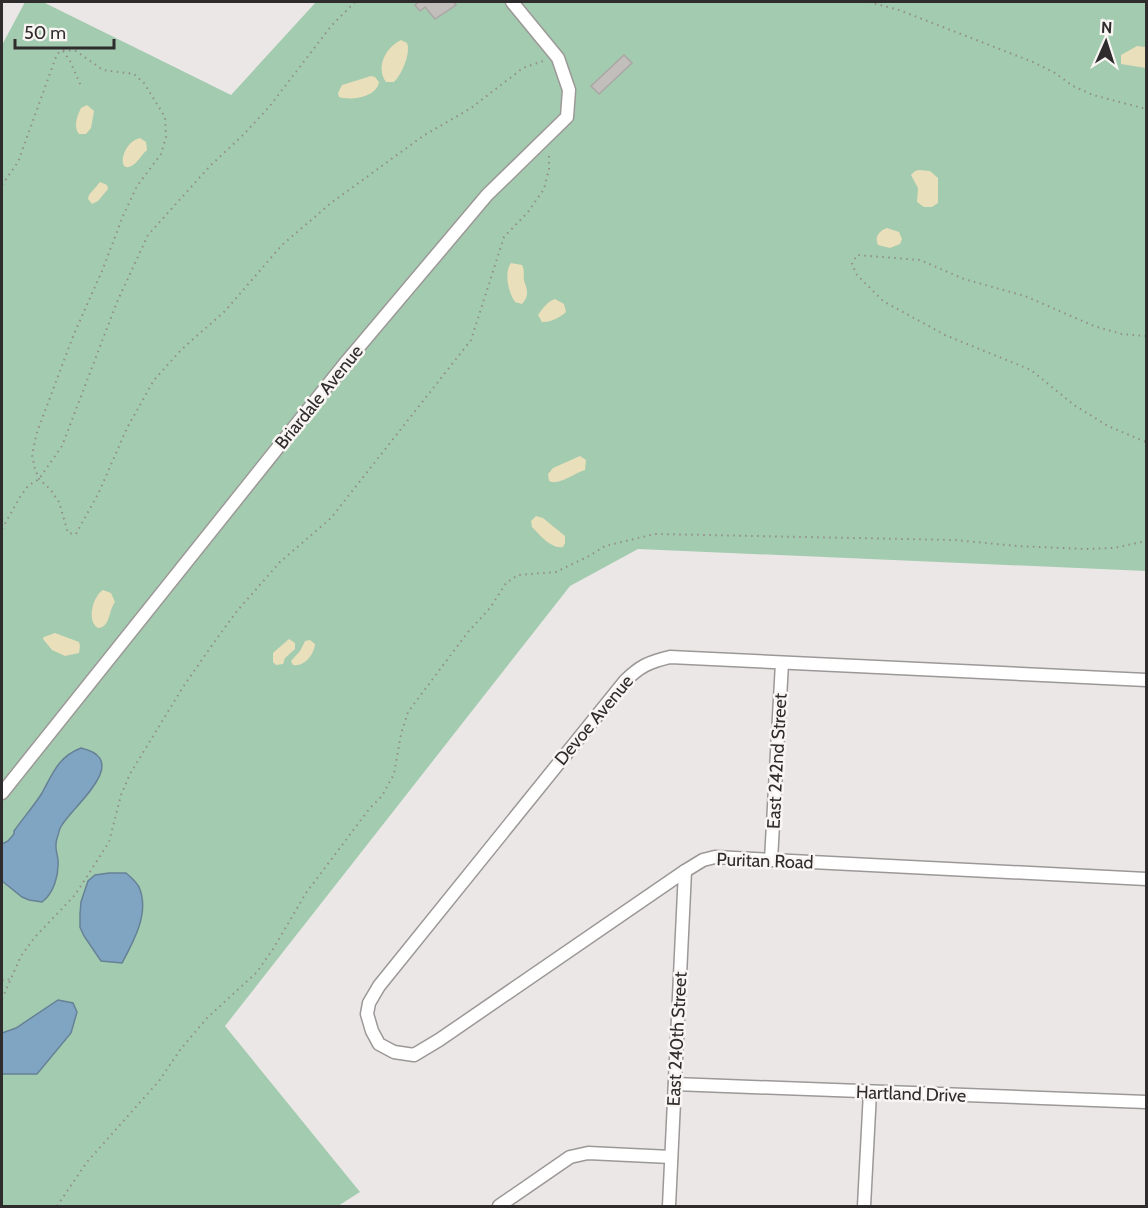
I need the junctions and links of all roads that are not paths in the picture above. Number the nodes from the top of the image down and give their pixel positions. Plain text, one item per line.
1 (512, 2) edge
2 (782, 663) junction
3 (1146, 681) edge
4 (2, 793) edge
5 (771, 860) junction
6 (685, 871) junction
7 (1146, 879) edge
8 (439, 1040) joint
9 (675, 1084) junction
10 (870, 1092) junction
11 (1146, 1102) edge
12 (671, 1157) junction
13 (499, 1206) edge
14 (669, 1206) edge
15 (864, 1206) edge

1 - 4 street, Briardale Avenue
2 - 3 street, Devoe Avenue
2 - 5 street, East 242nd Street
2 - 8 street, Devoe Avenue
5 - 6 street, Puritan Road
5 - 7 street, Puritan Road
6 - 8 street, Puritan Road
6 - 9 street, East 240th Street
9 - 10 street, Hartland Drive
9 - 12 street, East 240th Street
10 - 11 street, Hartland Drive
10 - 15 street
12 - 13 street
12 - 14 street, East 240th Street

